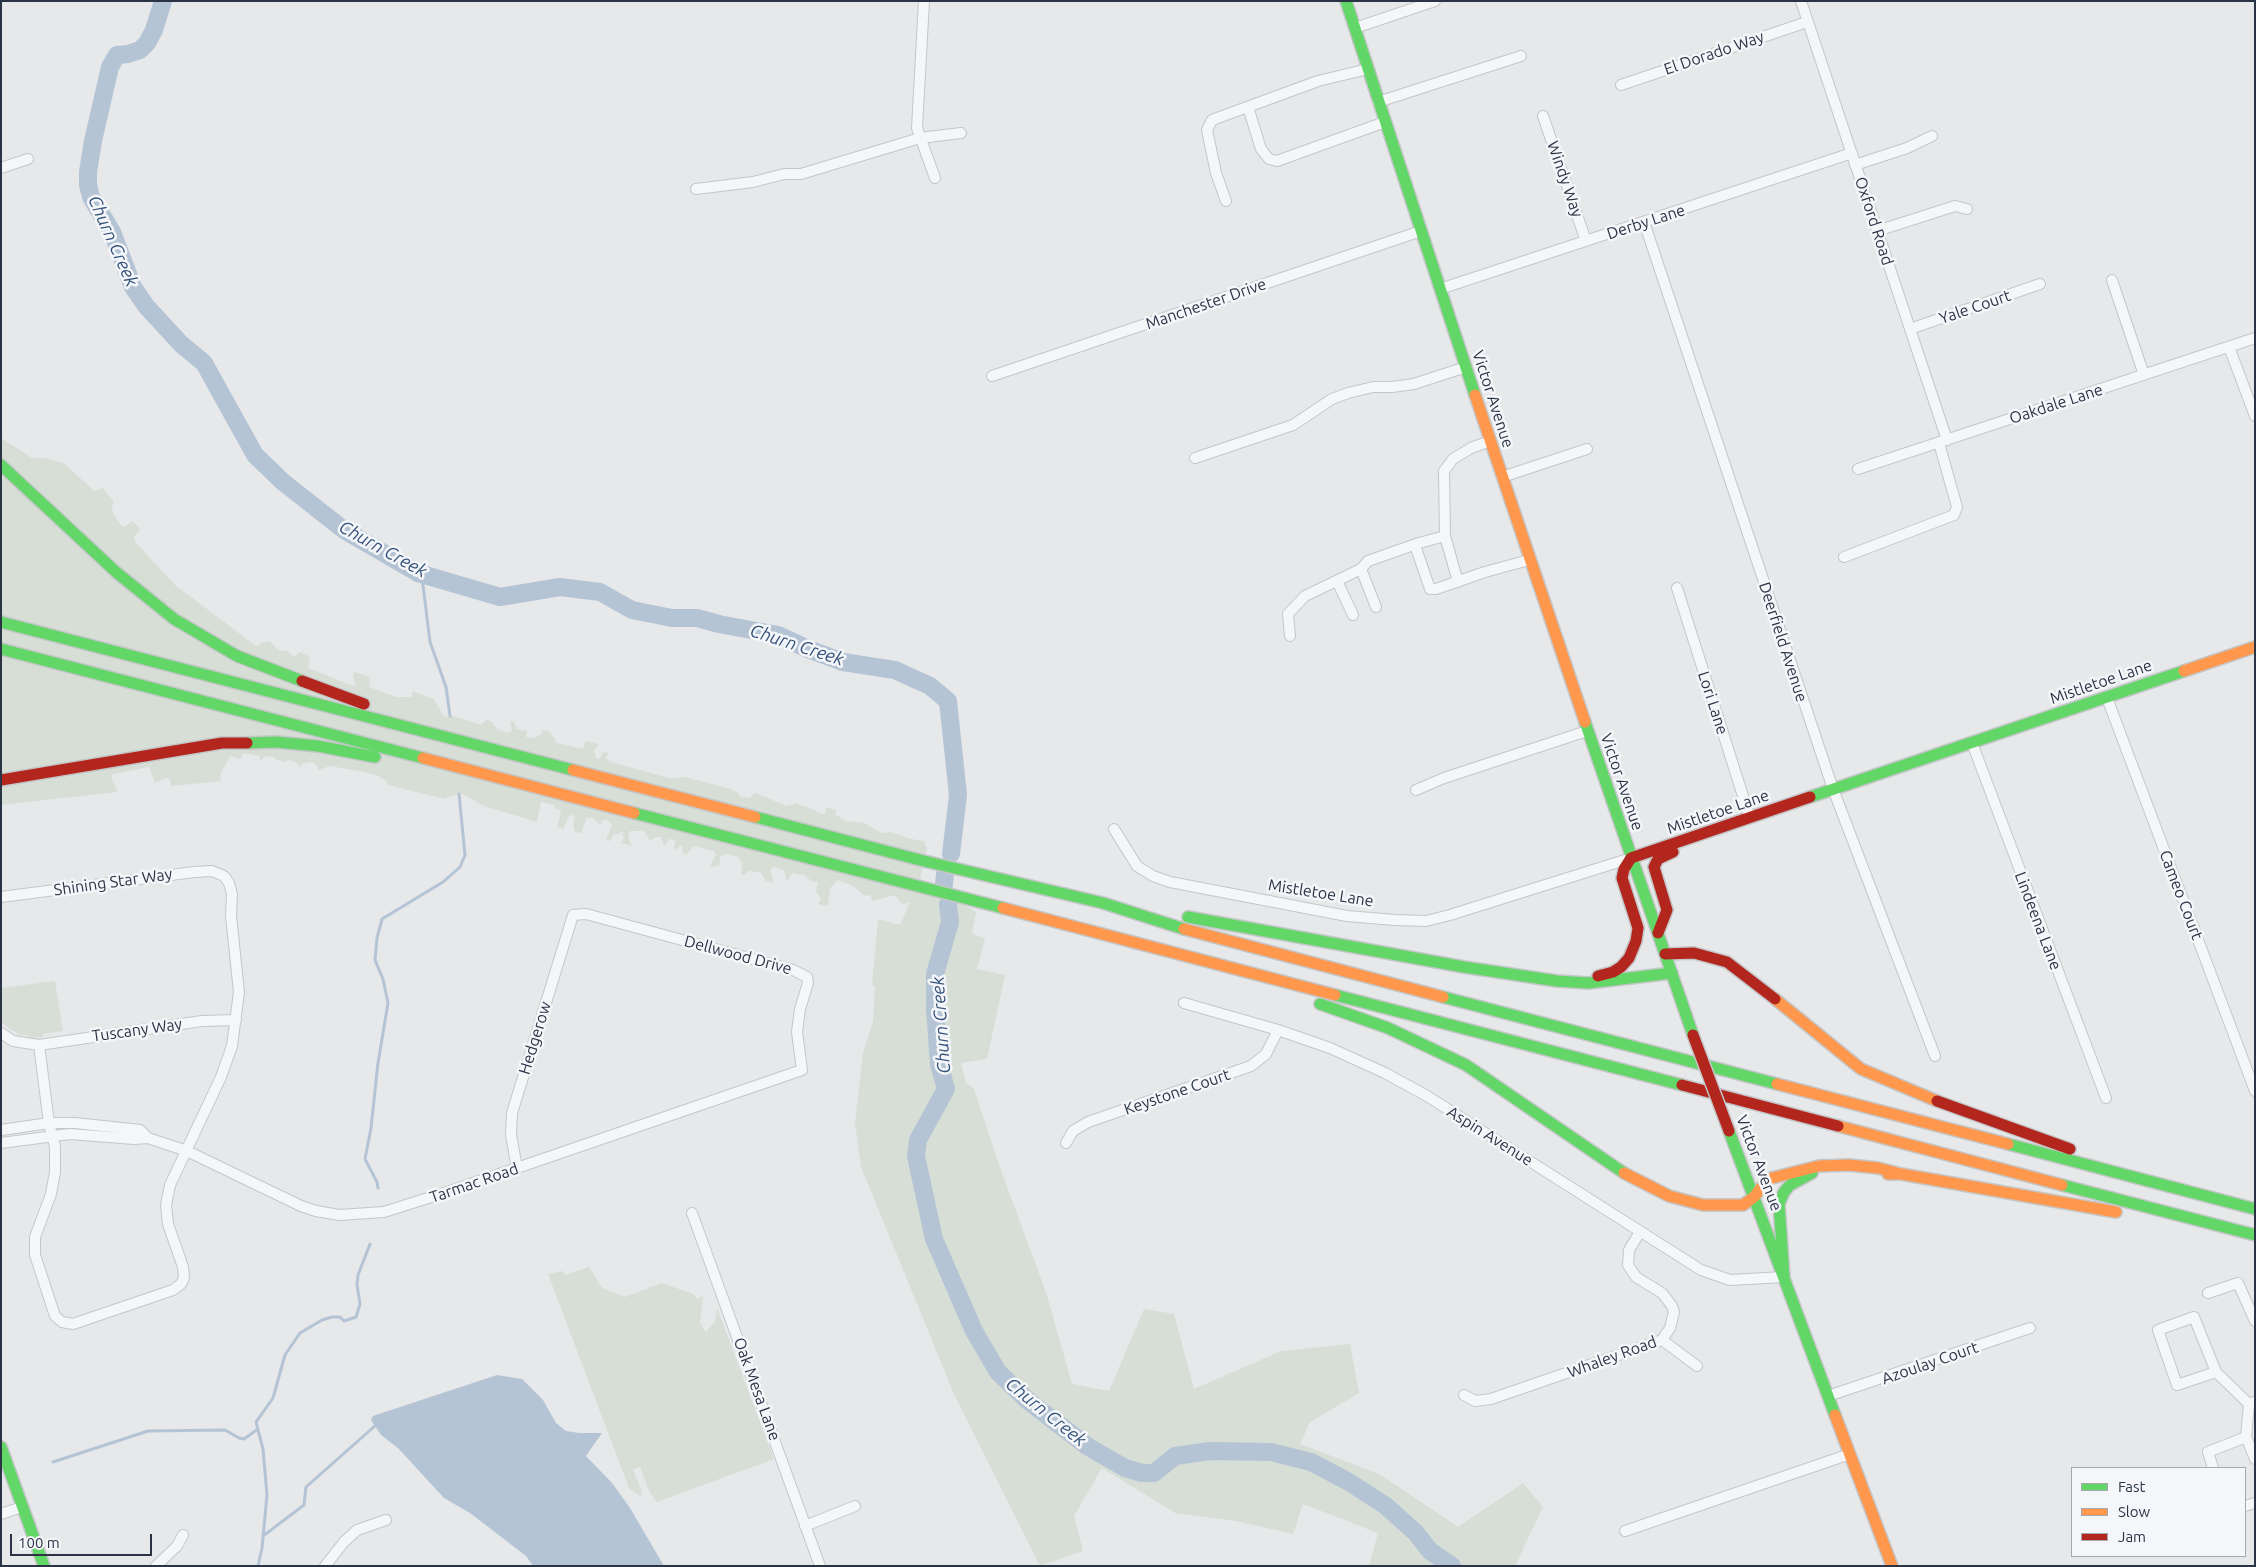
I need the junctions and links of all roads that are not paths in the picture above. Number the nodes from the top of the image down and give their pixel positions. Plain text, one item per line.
1 (924, 1) edge
2 (1346, 1) edge
3 (1435, 1) edge
4 (1801, 1) edge
5 (1808, 22) junction
6 (1355, 28) junction
7 (1521, 56) dead end
8 (1368, 69) junction
9 (1621, 85) dead end
10 (1378, 102) junction
11 (1248, 106) junction
12 (1543, 116) dead end
13 (1385, 122) junction
14 (961, 133) dead end
15 (1932, 136) dead end
16 (920, 138) junction
17 (1852, 153) junction
18 (28, 159) dead end
19 (1856, 165) junction
20 (1, 168) edge
21 (935, 178) dead end
22 (696, 189) dead end
23 (1226, 201) dead end
24 (1967, 209) dead end
25 (1644, 222) junction
26 (1421, 231) junction
27 (1877, 231) junction
28 (1586, 241) junction
29 (2112, 280) dead end
30 (2040, 284) dead end
31 (1440, 290) junction
32 (1910, 329) junction
33 (2255, 338) edge
34 (2229, 346) junction
35 (1466, 367) junction
36 (2144, 375) junction
37 (992, 376) dead end
38 (2255, 416) edge
39 (1490, 441) junction
40 (1943, 442) junction
41 (1587, 449) dead end
42 (1195, 458) dead end
43 (1, 465) edge
44 (1858, 469) dead end
45 (1502, 478) junction
46 (1445, 536) junction
47 (1415, 545) junction
48 (1844, 557) dead end
49 (1529, 560) junction
50 (1361, 569) junction
51 (1337, 581) junction
52 (1458, 582) junction
53 (1677, 588) dead end
54 (1376, 606) dead end
55 (1353, 615) dead end
56 (1, 622) edge
57 (1290, 636) dead end
58 (2255, 647) edge
59 (1, 649) edge
60 (2107, 698) junction
61 (1587, 731) junction
62 (440, 735) junction
63 (1972, 743) junction
64 (488, 776) junction
65 (1, 780) edge
66 (1416, 790) dead end
67 (1834, 790) junction
68 (1750, 818) junction
69 (1114, 829) dead end
70 (1706, 832) junction
71 (1631, 858) junction
72 (1, 897) edge
73 (1103, 903) junction
74 (577, 913) joint
75 (1658, 933) junction
76 (1665, 954) junction
77 (1244, 972) junction
78 (1672, 973) junction
79 (1557, 981) junction
80 (1184, 1003) dead end
81 (236, 1020) junction
82 (1278, 1030) junction
83 (1, 1033) edge
84 (39, 1045) junction
85 (1935, 1056) dead end
86 (802, 1070) joint
87 (2255, 1091) edge
88 (2106, 1098) dead end
89 (49, 1123) junction
90 (1, 1130) edge
91 (52, 1136) junction
92 (148, 1138) junction
93 (1, 1143) edge
94 (1066, 1143) dead end
95 (187, 1151) junction
96 (517, 1168) junction
97 (1901, 1174) junction
98 (2141, 1180) junction
99 (1754, 1197) junction
100 (2255, 1209) edge
101 (692, 1212) dead end
102 (2222, 1226) junction
103 (1640, 1232) junction
104 (2255, 1235) edge
105 (1784, 1277) junction
106 (2208, 1293) dead end
107 (2255, 1321) edge
108 (2030, 1328) dead end
109 (1662, 1340) junction
110 (1697, 1366) dead end
111 (2216, 1372) junction
112 (1464, 1395) dead end
113 (1828, 1396) junction
114 (2252, 1402) edge
115 (2246, 1437) junction
116 (1, 1447) edge
117 (1850, 1454) junction
118 (2255, 1459) edge
119 (2213, 1467) edge
120 (855, 1506) dead end
121 (22, 1507) junction
122 (1, 1514) edge
123 (386, 1520) dead end
124 (806, 1526) junction
125 (1625, 1531) dead end
126 (183, 1535) dead end
127 (44, 1566) edge
128 (156, 1566) edge
129 (325, 1566) edge
130 (820, 1566) edge
131 (1892, 1566) edge

1 - 16 street
2 - 6 main road, Victor Avenue
3 - 6 street
4 - 5 street, Oxford Road
5 - 9 street, El Dorado Way
5 - 17 street, Oxford Road
6 - 8 main road, Victor Avenue
7 - 10 street
8 - 10 main road, Victor Avenue
8 - 11 street
10 - 13 main road, Victor Avenue
11 - 13 street
11 - 23 street
12 - 28 street, Windy Way
13 - 26 main road, Victor Avenue
14 - 16 street
15 - 19 street
16 - 21 street
16 - 22 street
17 - 19 street, Oxford Road
17 - 25 street, Derby Lane
18 - 20 street
19 - 27 street, Oxford Road
24 - 27 street
25 - 28 street, Derby Lane
25 - 67 street, Deerfield Avenue
26 - 31 main road, Victor Avenue
26 - 37 street, Manchester Drive
27 - 32 street, Oxford Road
28 - 31 street, Derby Lane
29 - 36 street
30 - 32 street, Yale Court
31 - 35 main road, Victor Avenue
32 - 40 street, Oxford Road
33 - 34 street, Oakdale Lane
34 - 36 street, Oakdale Lane
34 - 38 street
35 - 39 main road, Victor Avenue
35 - 42 street
36 - 40 street, Oakdale Lane
39 - 45 main road, Victor Avenue
39 - 46 street
40 - 44 street, Oakdale Lane
40 - 48 street, Oxford Road
41 - 45 street
43 - 62 main road
45 - 49 main road, Victor Avenue
46 - 47 street
46 - 52 street
47 - 50 street
47 - 52 street
49 - 52 street
49 - 61 main road, Victor Avenue
50 - 51 street
50 - 54 street
51 - 55 street
51 - 57 street
53 - 68 street, Lori Lane
56 - 62 main road
58 - 60 main road, Mistletoe Lane
59 - 64 main road
60 - 63 main road, Mistletoe Lane
60 - 87 street, Cameo Court
61 - 66 street
61 - 71 main road, Victor Avenue
62 - 73 main road
63 - 67 main road, Mistletoe Lane
63 - 88 street, Lindeena Lane
64 - 65 main road
64 - 77 main road
67 - 68 main road, Mistletoe Lane
67 - 85 street, Deerfield Avenue
68 - 70 main road, Mistletoe Lane
69 - 71 street, Mistletoe Lane
70 - 71 main road, Mistletoe Lane
70 - 75 main road
71 - 75 main road, Victor Avenue
71 - 79 main road
72 - 81 street, Shining Star Way
73 - 79 main road
73 - 98 main road
74 - 86 street, Dellwood Drive
74 - 96 street, Hedgerow
75 - 76 main road, Victor Avenue
76 - 78 main road, Victor Avenue
76 - 98 main road
77 - 99 main road
77 - 102 main road
78 - 79 main road
78 - 99 main road, Victor Avenue, bridge
80 - 82 street, Aspin Avenue
81 - 84 street, Tuscany Way
81 - 95 street
82 - 94 street, Keystone Court
82 - 103 street, Aspin Avenue
83 - 84 street, Tuscany Way
84 - 89 street
86 - 96 street, Tarmac Road
89 - 90 street, Tarmac Road
89 - 91 street
89 - 92 street, Tarmac Road
91 - 92 street, Tarmac Road
91 - 93 street, Tarmac Road
91 - 95 street
92 - 95 street, Tarmac Road
95 - 96 street, Tarmac Road
97 - 99 main road
97 - 102 main road
97 - 105 main road
98 - 100 main road
99 - 105 main road, Victor Avenue
101 - 124 street, Oak Mesa Lane
102 - 104 main road
103 - 105 street, Aspin Avenue
103 - 109 street, Whaley Road
105 - 113 main road, Victor Avenue
106 - 107 street
108 - 113 street, Azoulay Court
109 - 110 street
109 - 112 street, Whaley Road
111 - 111 street
111 - 114 street
113 - 117 main road, Victor Avenue
114 - 115 street
115 - 118 street
115 - 119 street
116 - 121 main road
117 - 125 street
117 - 131 main road, Victor Avenue
120 - 124 street
121 - 122 street
121 - 127 main road
123 - 129 street
124 - 130 street, Oak Mesa Lane
126 - 128 street

